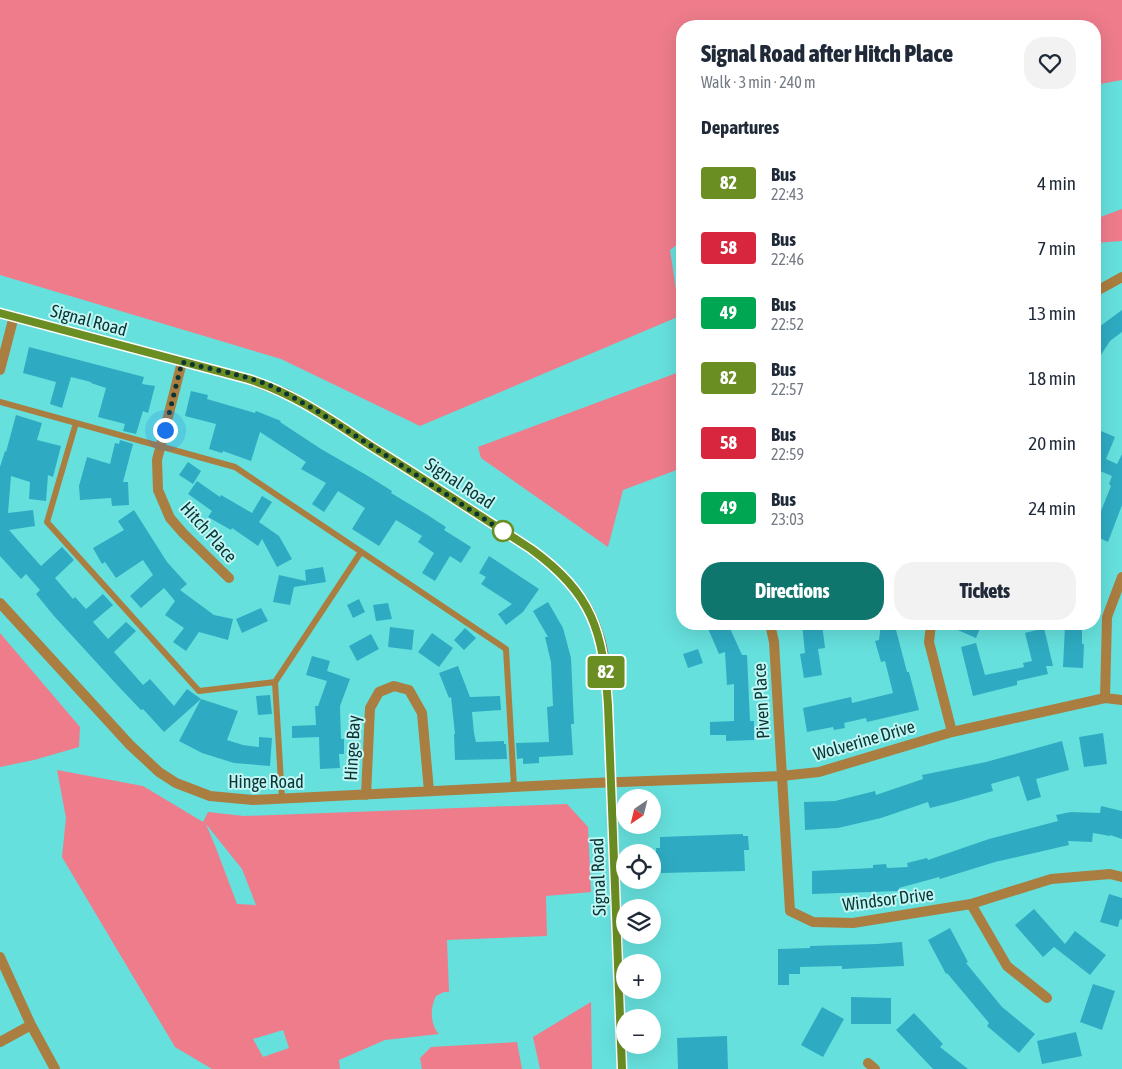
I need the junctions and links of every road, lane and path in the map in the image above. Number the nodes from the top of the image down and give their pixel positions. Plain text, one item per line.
1 (1122, 277) edge
2 (1101, 289) edge
3 (0, 313) edge
4 (14, 316) junction
5 (182, 362) junction
6 (0, 370) edge
7 (0, 402) edge
8 (76, 423) junction
9 (160, 447) junction
10 (361, 552) junction
11 (1122, 576) edge
12 (228, 578) dead end
13 (0, 603) edge
14 (771, 630) edge
15 (930, 630) edge
16 (276, 682) junction
17 (1105, 698) junction
18 (1122, 700) edge
19 (952, 732) junction
20 (781, 776) junction
21 (611, 783) junction
22 (514, 788) junction
23 (429, 791) junction
24 (366, 795) junction
25 (282, 799) junction
26 (1122, 877) edge
27 (971, 904) junction
28 (0, 957) edge
29 (1047, 998) dead end
30 (31, 1025) junction
31 (0, 1042) edge
32 (55, 1069) edge
33 (622, 1069) edge

1 - 2 street
3 - 4 street, Signal Road
4 - 5 street, Signal Road
4 - 6 street
5 - 9 street, Hitch Place
5 - 21 street, Signal Road
7 - 8 lane
8 - 9 lane
8 - 16 lane
9 - 10 lane
9 - 12 street, Hitch Place
10 - 16 lane
10 - 22 lane
11 - 17 street
13 - 25 street, Hinge Road
14 - 20 street, Piven Place
15 - 19 street
16 - 25 lane
17 - 18 street, Wolverine Drive
17 - 19 street, Wolverine Drive
19 - 20 street, Wolverine Drive
20 - 21 street, Wolverine Drive
20 - 27 street, Windsor Drive
21 - 22 street, Hinge Road
21 - 33 street, Signal Road
22 - 23 street, Hinge Road
23 - 24 street, Hinge Road
23 - 24 street, Hinge Bay
24 - 25 street, Hinge Road
26 - 27 street, Windsor Drive
27 - 29 street
28 - 30 street
30 - 31 street
30 - 32 street

